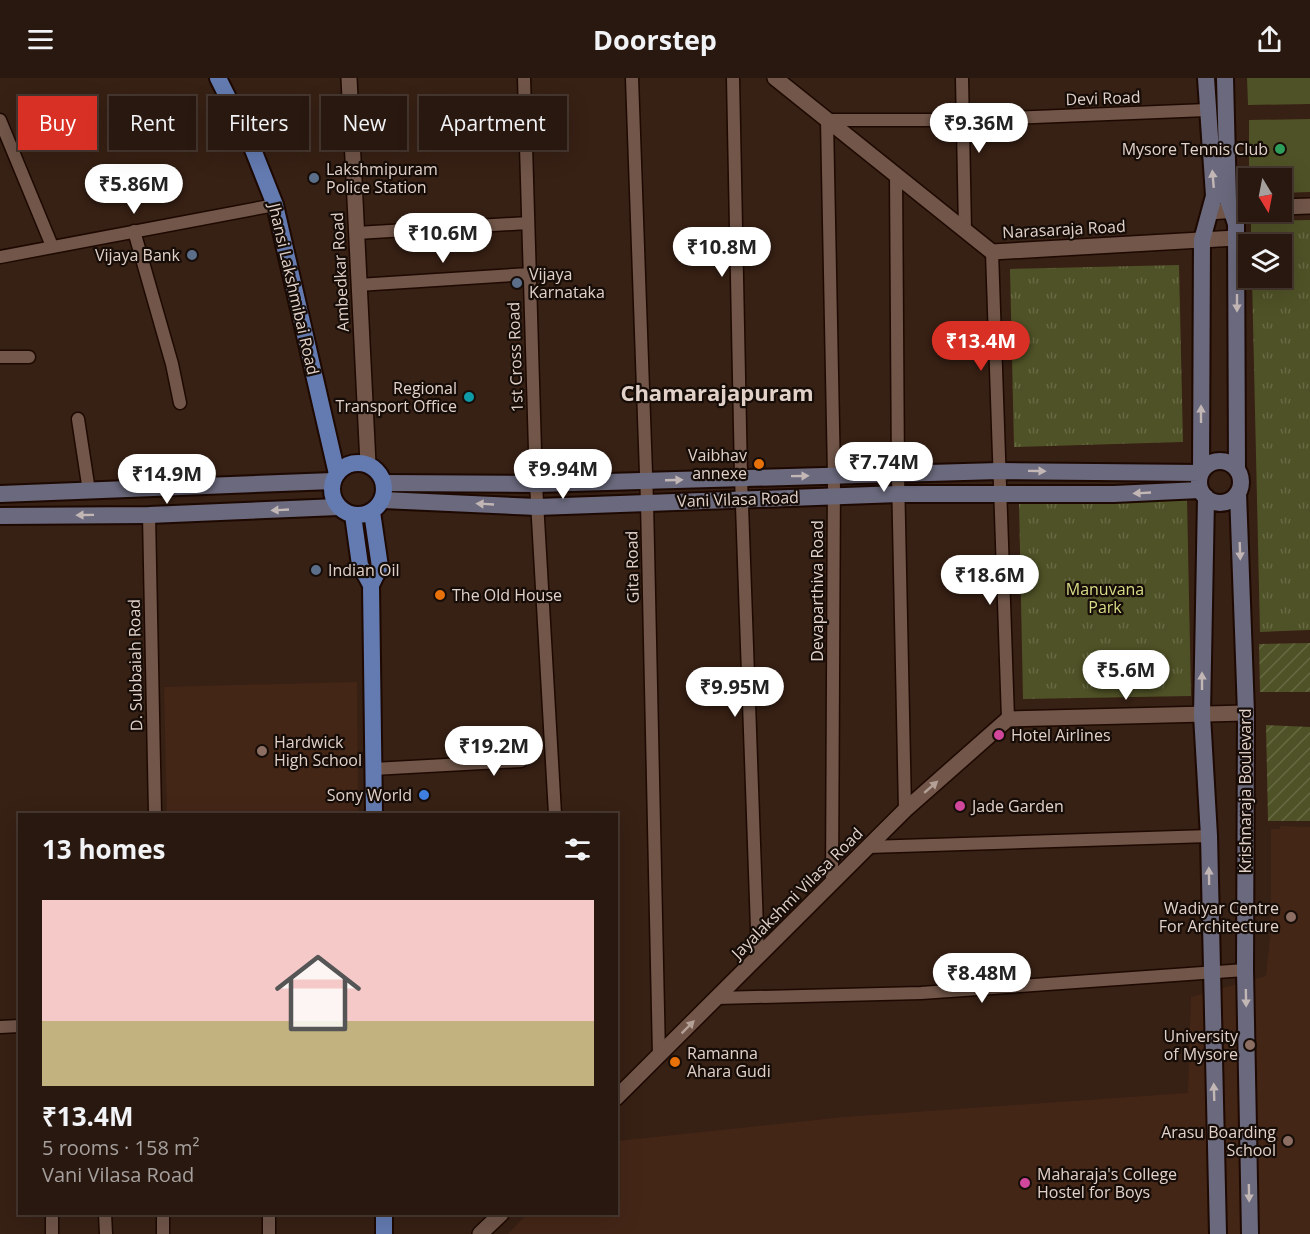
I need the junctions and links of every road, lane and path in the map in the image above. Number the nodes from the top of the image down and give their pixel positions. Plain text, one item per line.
1 (218, 78) edge
2 (349, 78) edge
3 (524, 78) edge
4 (632, 78) edge
5 (733, 78) edge
6 (775, 78) edge
7 (962, 78) edge
8 (1206, 78) edge
9 (1225, 78) edge
10 (1208, 110) junction
11 (0, 120) edge
12 (827, 120) junction
13 (964, 120) junction
14 (896, 175) junction
15 (275, 205) junction
16 (1310, 206) edge
17 (1292, 207) edge
18 (1238, 208) edge
19 (1238, 209) edge
20 (1210, 212) junction
21 (1238, 216) edge
22 (528, 223) junction
23 (965, 230) junction
24 (134, 231) junction
25 (356, 233) junction
26 (1236, 238) junction
27 (1202, 240) junction
28 (52, 246) junction
29 (992, 252) junction
30 (0, 257) edge
31 (529, 274) junction
32 (358, 285) junction
33 (0, 357) edge
34 (29, 357) dead end
35 (180, 403) dead end
36 (78, 419) dead end
37 (368, 464) junction
38 (1238, 470) junction
39 (999, 471) junction
40 (1201, 472) junction
41 (898, 474) junction
42 (834, 476) junction
43 (741, 477) junction
44 (335, 478) junction
45 (645, 481) junction
46 (536, 484) junction
47 (89, 491) junction
48 (999, 492) junction
49 (1238, 493) junction
50 (0, 494) edge
51 (899, 494) junction
52 (1203, 494) junction
53 (833, 497) junction
54 (380, 498) junction
55 (744, 498) junction
56 (647, 502) junction
57 (338, 507) junction
58 (537, 507) junction
59 (149, 515) junction
60 (353, 515) junction
61 (0, 516) edge
62 (371, 585) junction
63 (1246, 713) junction
64 (1202, 715) junction
65 (1008, 719) junction
66 (521, 761) dead end
67 (373, 769) junction
68 (905, 810) junction
69 (155, 813) edge
70 (374, 813) edge
71 (555, 813) edge
72 (1209, 836) junction
73 (868, 847) junction
74 (832, 883) junction
75 (758, 957) junction
76 (1245, 969) junction
77 (1211, 972) junction
78 (717, 998) junction
79 (18, 1026) edge
80 (0, 1027) edge
81 (659, 1056) junction
82 (618, 1096) edge
83 (52, 1215) edge
84 (105, 1215) edge
85 (163, 1215) edge
86 (269, 1215) edge
87 (384, 1215) edge
88 (500, 1215) edge
89 (52, 1234) edge
90 (106, 1234) edge
91 (163, 1234) edge
92 (269, 1234) edge
93 (384, 1234) edge
94 (480, 1234) edge
95 (1218, 1234) edge
96 (1250, 1234) edge

1 - 15 main road, Jhansi Lakshmibai Road
2 - 25 street, Ambedkar Road
3 - 22 street, 1st Cross Road
4 - 45 street, Gita Road
5 - 43 street
6 - 12 street, Narasaraja Road
7 - 13 street
8 - 10 main road
9 - 18 main road
10 - 13 street, Devi Road
20 -> 10 main road
11 - 28 street
12 - 13 street, Devi Road
12 - 14 street, Narasaraja Road
12 - 42 street, Devaparthiva Road
13 - 23 street
14 - 23 street, Narasaraja Road
14 - 41 street
15 - 24 street
15 - 44 main road, Jhansi Lakshmibai Road
16 - 17 street
19 - 20 street
20 - 27 main road
21 - 26 main road
22 - 25 street
22 - 31 street, 1st Cross Road
23 - 29 street, Narasaraja Road
24 - 28 street
24 - 35 street
25 - 32 street, Ambedkar Road
26 - 27 street, Narasaraja Road
26 -> 38 main road
27 - 29 street, Narasaraja Road
40 -> 27 main road
28 - 30 street
29 - 39 street
31 - 32 street
31 - 46 street, 1st Cross Road
32 - 37 street, Ambedkar Road
33 - 34 street
36 - 47 street
37 - 44 main road
37 - 54 main road
38 - 40 main road
38 - 49 main road
39 -> 40 main road, Vani Vilasa Road
39 - 41 main road, Vani Vilasa Road
39 - 48 street
40 - 52 main road
41 - 42 main road, Vani Vilasa Road
41 - 51 street
43 -> 42 main road, Vani Vilasa Road
42 - 53 street, Devaparthiva Road
45 -> 43 main road, Vani Vilasa Road
43 - 55 street
44 - 47 main road
44 - 57 main road
45 - 46 main road, Vani Vilasa Road
45 - 56 street, Gita Road
46 - 54 main road, Vani Vilasa Road
46 - 58 street, 1st Cross Road
47 - 50 main road
48 - 51 main road, Vani Vilasa Road
52 -> 48 main road, Vani Vilasa Road
48 - 65 street
49 - 52 main road
49 -> 63 main road, Krishnaraja Boulevard
51 - 53 main road, Vani Vilasa Road
51 - 68 street
64 -> 52 main road
53 - 55 main road, Vani Vilasa Road
53 - 74 street, Devaparthiva Road
58 -> 54 main road, Vani Vilasa Road
54 - 60 main road
54 - 62 main road
55 - 56 main road, Vani Vilasa Road
55 - 75 street
56 - 58 main road, Vani Vilasa Road
56 - 81 street, Gita Road
57 -> 59 main road
57 - 60 main road
58 - 71 street, 1st Cross Road
59 -> 61 main road
59 - 69 street, D. Subbaiah Road
60 - 62 main road
62 - 67 main road
63 - 64 street
63 - 76 main road, Krishnaraja Boulevard
64 - 65 street
64 - 72 main road
68 -> 65 street, Jayalakshmi Vilasa Road
66 - 67 street
67 - 70 main road
68 - 73 street, Jayalakshmi Vilasa Road
72 - 73 street
77 -> 72 main road
73 - 74 street, Jayalakshmi Vilasa Road
74 - 75 street, Jayalakshmi Vilasa Road
75 - 78 street, Jayalakshmi Vilasa Road
76 - 77 street
76 -> 96 main road, Krishnaraja Boulevard
77 - 78 street
95 -> 77 main road
81 -> 78 street, Jayalakshmi Vilasa Road
79 - 80 street
81 - 82 street, Jayalakshmi Vilasa Road
83 - 89 street
84 - 90 street
85 - 91 street
86 - 92 street
87 - 93 main road
88 - 94 street

